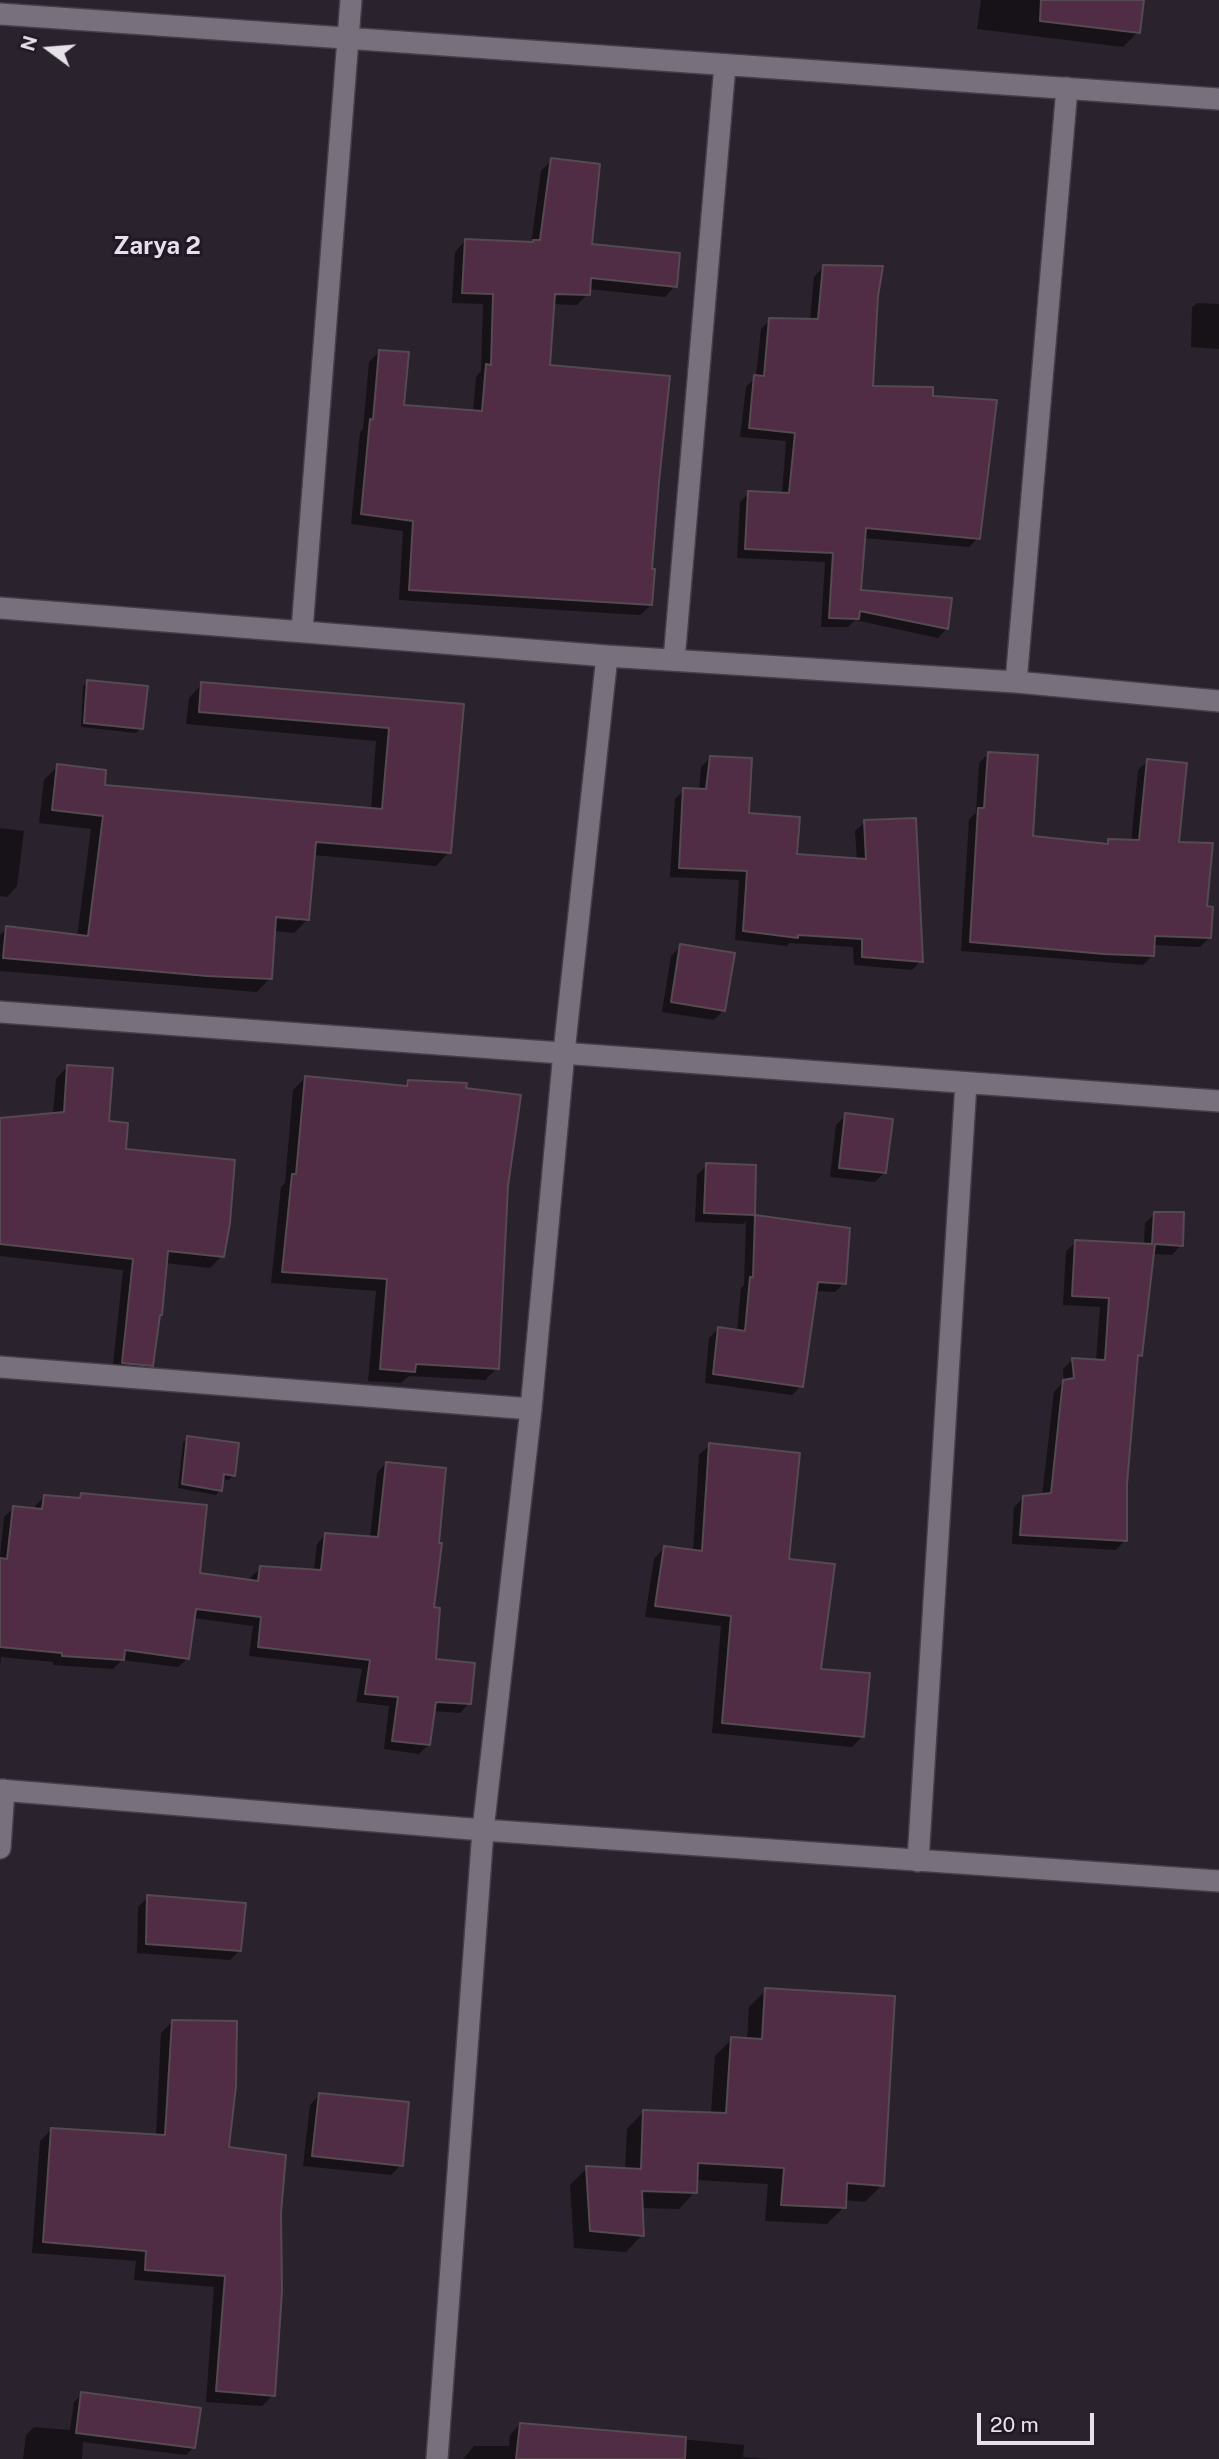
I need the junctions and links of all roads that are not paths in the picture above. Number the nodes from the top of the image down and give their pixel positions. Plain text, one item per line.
1 (351, 0) edge
2 (0, 14) edge
3 (349, 38) junction
4 (725, 65) junction
5 (1067, 88) junction
6 (1219, 99) edge
7 (0, 608) edge
8 (302, 630) junction
9 (607, 656) junction
10 (674, 660) junction
11 (1016, 682) junction
12 (1219, 701) edge
13 (0, 1012) edge
14 (564, 1052) junction
15 (966, 1083) junction
16 (1219, 1101) edge
17 (0, 1367) edge
18 (531, 1409) junction
19 (2, 1790) edge
20 (483, 1830) junction
21 (0, 1848) edge
22 (918, 1861) junction
23 (1219, 1881) edge
24 (437, 2459) edge

1 - 3 street
2 - 3 street
3 - 4 street
3 - 8 street
4 - 5 street
4 - 10 street
5 - 6 street
5 - 11 street
7 - 8 street
8 - 9 street
9 - 10 street
9 - 14 street
10 - 11 street
11 - 12 street
13 - 14 street
14 - 15 street
14 - 18 street
15 - 16 street
15 - 22 street
17 - 18 street
18 - 20 street
19 - 20 street
19 - 21 street
20 - 22 street
20 - 24 street
22 - 23 street

